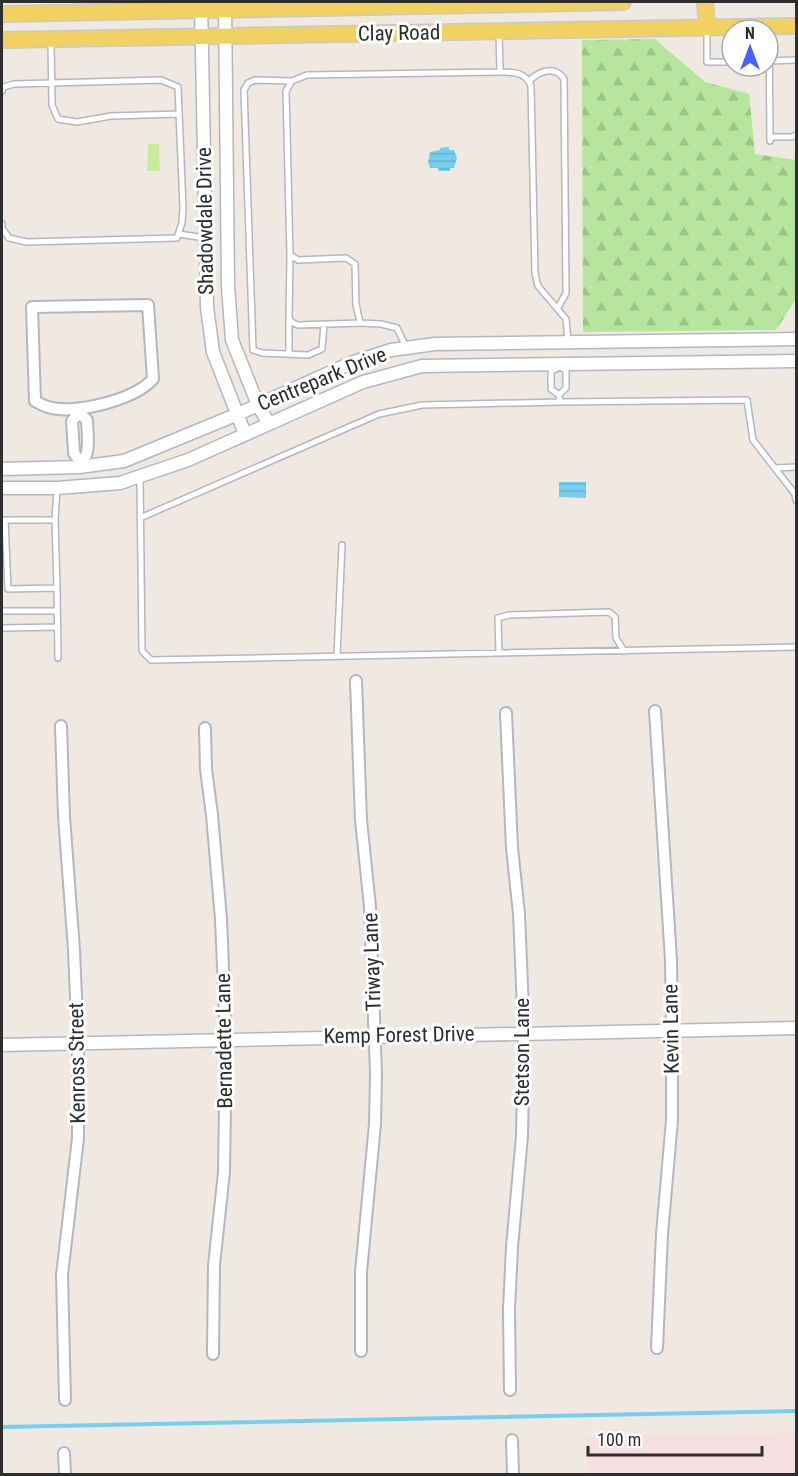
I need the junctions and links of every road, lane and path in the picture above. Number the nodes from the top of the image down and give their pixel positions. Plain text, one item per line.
1 (623, 2) edge
2 (705, 2) edge
3 (498, 3) edge
4 (355, 4) edge
5 (201, 5) edge
6 (225, 5) edge
7 (2, 14) edge
8 (780, 26) edge
9 (796, 26) edge
10 (707, 27) junction
11 (720, 27) edge
12 (499, 31) junction
13 (201, 37) junction
14 (226, 37) junction
15 (51, 39) junction
16 (2, 40) edge
17 (796, 60) edge
18 (780, 61) edge
19 (720, 62) edge
20 (500, 72) junction
21 (769, 78) edge
22 (292, 81) junction
23 (529, 81) junction
24 (50, 82) junction
25 (2, 91) edge
26 (179, 114) junction
27 (796, 135) edge
28 (2, 225) edge
29 (179, 234) junction
30 (205, 238) junction
31 (227, 238) junction
32 (290, 255) junction
33 (558, 308) junction
34 (289, 318) junction
35 (360, 323) junction
36 (324, 324) junction
37 (796, 339) edge
38 (717, 340) junction
39 (563, 342) junction
40 (407, 348) junction
41 (289, 354) junction
42 (796, 361) edge
43 (718, 362) junction
44 (560, 365) junction
45 (410, 369) junction
46 (559, 395) junction
47 (560, 402) junction
48 (258, 405) junction
49 (79, 411) junction
50 (238, 414) junction
51 (269, 424) junction
52 (245, 434) junction
53 (80, 465) junction
54 (796, 467) edge
55 (2, 468) edge
56 (775, 468) junction
57 (140, 476) junction
58 (84, 486) junction
59 (2, 488) edge
60 (57, 488) junction
61 (796, 500) edge
62 (140, 518) junction
63 (55, 520) junction
64 (342, 545) dead end
65 (57, 588) junction
66 (57, 611) junction
67 (2, 612) edge
68 (58, 627) junction
69 (2, 628) edge
70 (796, 647) edge
71 (624, 651) junction
72 (499, 653) junction
73 (337, 656) junction
74 (58, 658) dead end
75 (356, 681) dead end
76 (655, 711) dead end
77 (506, 713) dead end
78 (62, 726) dead end
79 (205, 728) dead end
80 (796, 1028) edge
81 (672, 1030) junction
82 (524, 1033) junction
83 (375, 1036) junction
84 (226, 1039) junction
85 (78, 1044) junction
86 (2, 1045) edge
87 (657, 1348) dead end
88 (361, 1351) dead end
89 (213, 1354) dead end
90 (510, 1390) dead end
91 (66, 1400) dead end
92 (512, 1440) dead end
93 (64, 1453) dead end
94 (65, 1474) edge
95 (513, 1474) edge

1 - 3 main road, Clay Road
2 - 10 main road
3 - 4 main road, Clay Road
3 - 12 main road
4 - 6 main road, Clay Road
5 - 6 main road, Clay Road
5 - 7 main road, Clay Road
5 - 13 street, Shadowdale Drive
6 - 14 street, Shadowdale Drive
8 - 9 main road, Clay Road
10 - 11 main road, Clay Road
10 - 12 main road, Clay Road
10 - 19 lane
12 - 14 main road, Clay Road
12 - 20 lane
13 - 14 main road, Clay Road
13 - 15 main road, Clay Road
13 - 30 street, Shadowdale Drive
14 - 31 street, Shadowdale Drive
15 - 16 main road, Clay Road
15 - 24 lane
17 - 18 lane
20 - 22 lane
20 - 23 lane
21 - 27 lane
22 - 32 lane
22 - 41 lane
23 - 33 lane
23 - 33 lane
24 - 25 lane
24 - 26 lane
24 - 26 lane
26 - 29 lane
28 - 29 lane
29 - 30 lane
30 - 31 street
30 - 50 street, Shadowdale Drive
31 - 48 street, Shadowdale Drive
32 - 34 lane
32 - 35 lane
33 - 39 lane
34 - 36 lane
34 - 41 lane
35 - 36 lane
35 - 40 lane
36 - 41 lane
37 - 38 street, Centrepark Drive
38 - 39 street, Centrepark Drive
38 - 43 street
39 - 40 street, Centrepark Drive
39 - 44 street
40 - 45 street
40 - 48 street, Centrepark Drive
42 - 43 street, Centrepark Drive
43 - 44 street, Centrepark Drive
44 - 45 street, Centrepark Drive
44 - 46 lane
44 - 46 lane
45 - 51 street, Centrepark Drive
46 - 47 lane
47 - 56 lane
47 - 62 lane
48 - 50 street, Centrepark Drive
48 - 51 street, Shadowdale Drive
49 - 49 street
49 - 53 street
50 - 52 street, Shadowdale Drive
50 - 53 street, Centrepark Drive
51 - 52 street, Centrepark Drive
52 - 57 street, Centrepark Drive
53 - 55 street, Centrepark Drive
53 - 58 street
54 - 56 lane
56 - 61 lane
57 - 58 street, Centrepark Drive
57 - 62 lane
58 - 60 street, Centrepark Drive
59 - 60 street, Centrepark Drive
60 - 63 lane
62 - 73 lane
63 - 65 lane
63 - 65 lane
64 - 73 lane
65 - 66 lane
66 - 67 lane
66 - 68 lane
68 - 69 lane
68 - 74 lane
70 - 71 lane
71 - 72 lane
71 - 72 lane
72 - 73 lane
75 - 83 street, Triway Lane
76 - 81 street, Kevin Lane
77 - 82 street, Stetson Lane
78 - 85 street, Kenross Street
79 - 84 street, Bernadette Lane
80 - 81 street, Kemp Forest Drive
81 - 82 street, Kemp Forest Drive
81 - 87 street, Kevin Lane
82 - 83 street, Kemp Forest Drive
82 - 90 street, Stetson Lane
83 - 84 street, Kemp Forest Drive
83 - 88 street, Triway Lane
84 - 85 street, Kemp Forest Drive
84 - 89 street, Bernadette Lane
85 - 86 street, Kemp Forest Drive
85 - 91 street, Kenross Street
92 - 95 street
93 - 94 street

